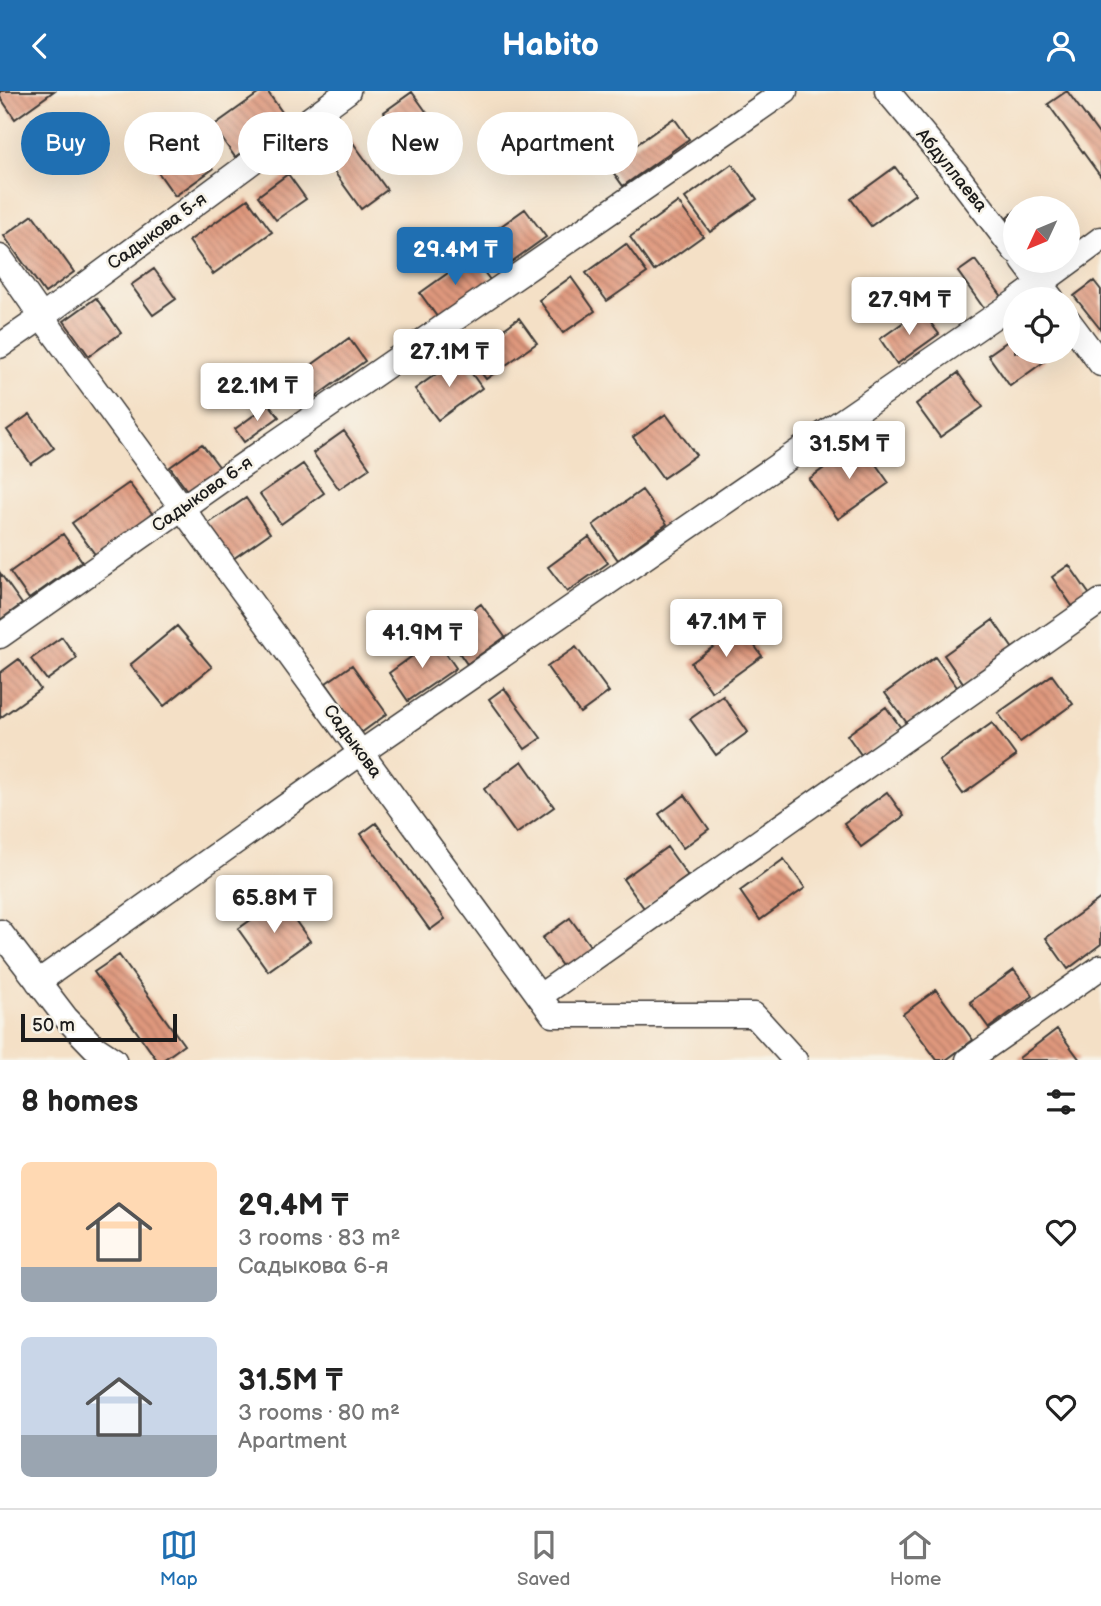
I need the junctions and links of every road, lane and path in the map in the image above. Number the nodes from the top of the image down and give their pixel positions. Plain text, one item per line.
1 (348, 91) edge
2 (785, 91) edge
3 (887, 91) edge
4 (1003, 235) edge
5 (1101, 239) edge
6 (0, 257) edge
7 (1051, 287) edge
8 (1003, 311) edge
9 (42, 317) junction
10 (1080, 336) edge
11 (0, 346) edge
12 (1101, 364) edge
13 (183, 507) junction
14 (1101, 601) edge
15 (0, 636) edge
16 (362, 753) junction
17 (0, 932) edge
18 (1101, 967) edge
19 (38, 982) junction
20 (540, 996) junction
21 (114, 1060) edge
22 (795, 1060) edge
23 (968, 1060) edge

1 - 9 street, Садыкова 5-я
2 - 13 street, Садыкова 6-я
3 - 4 street, Абдуллаева
5 - 7 street
6 - 9 street, Садыкова
8 - 16 street
9 - 11 street, Садыкова 5-я
9 - 13 street, Садыкова
10 - 12 street
13 - 15 street, Садыкова 6-я
13 - 16 street, Садыкова
14 - 20 street
16 - 19 street
16 - 20 street, Садыкова
17 - 19 street
18 - 23 street
19 - 21 street
20 - 22 street, Садыкова

